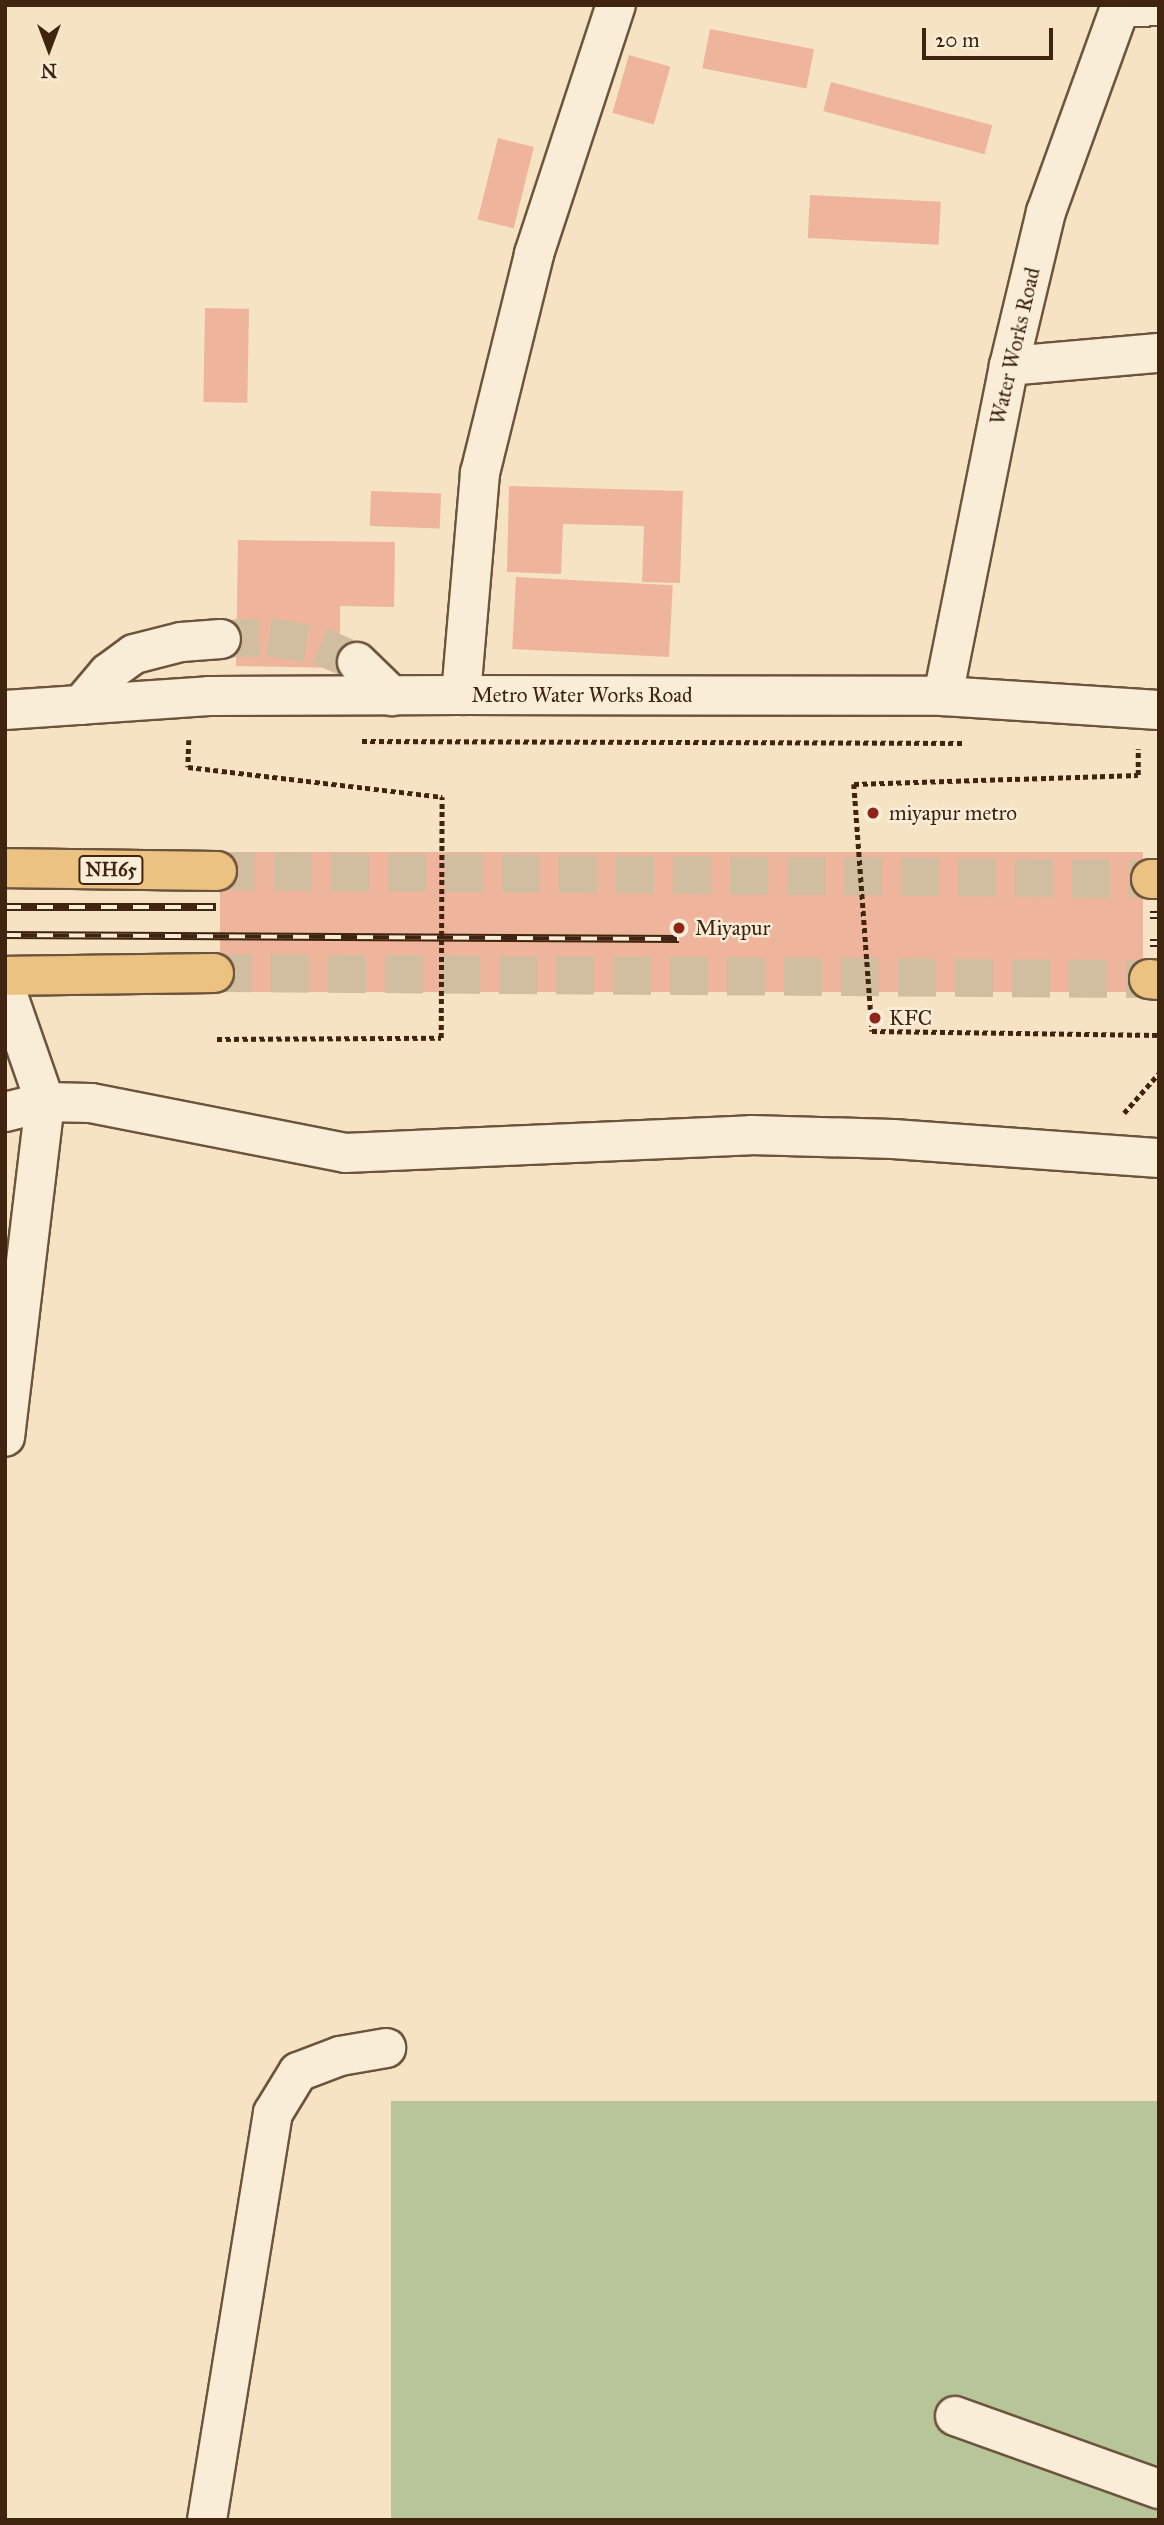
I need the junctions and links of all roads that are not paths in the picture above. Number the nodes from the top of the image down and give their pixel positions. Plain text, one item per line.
1 (616, 5) edge
2 (1121, 6) edge
3 (1159, 6) edge
4 (1159, 353) edge
5 (1009, 366) junction
6 (221, 639) tunnel mouth
7 (357, 662) tunnel mouth
8 (461, 695) junction
9 (392, 696) junction
10 (943, 696) junction
11 (81, 705) junction
12 (5, 710) edge
13 (1153, 727) edge
14 (5, 868) edge
15 (217, 871) tunnel mouth
16 (214, 973) tunnel mouth
17 (5, 976) edge
18 (5, 987) edge
19 (45, 1102) junction
20 (5, 1112) edge
21 (1159, 1158) edge
22 (5, 1437) edge
23 (386, 2048) dead end
24 (955, 2416) dead end
25 (1159, 2489) edge
26 (207, 2520) edge

1 - 8 street
2 - 3 street
2 - 5 street, Water Works Road
4 - 5 street
5 - 10 street, Water Works Road
6 - 11 street
7 - 9 street
8 - 9 street, Metro Water Works Road
8 - 10 street, Metro Water Works Road
9 - 11 street, Metro Water Works Road
10 - 13 street, Metro Water Works Road
11 - 12 street, Metro Water Works Road
14 - 15 highway, NH65
16 - 17 highway
18 - 19 street
19 - 20 street
19 - 21 street
19 - 22 street
23 - 26 street
24 - 25 street

